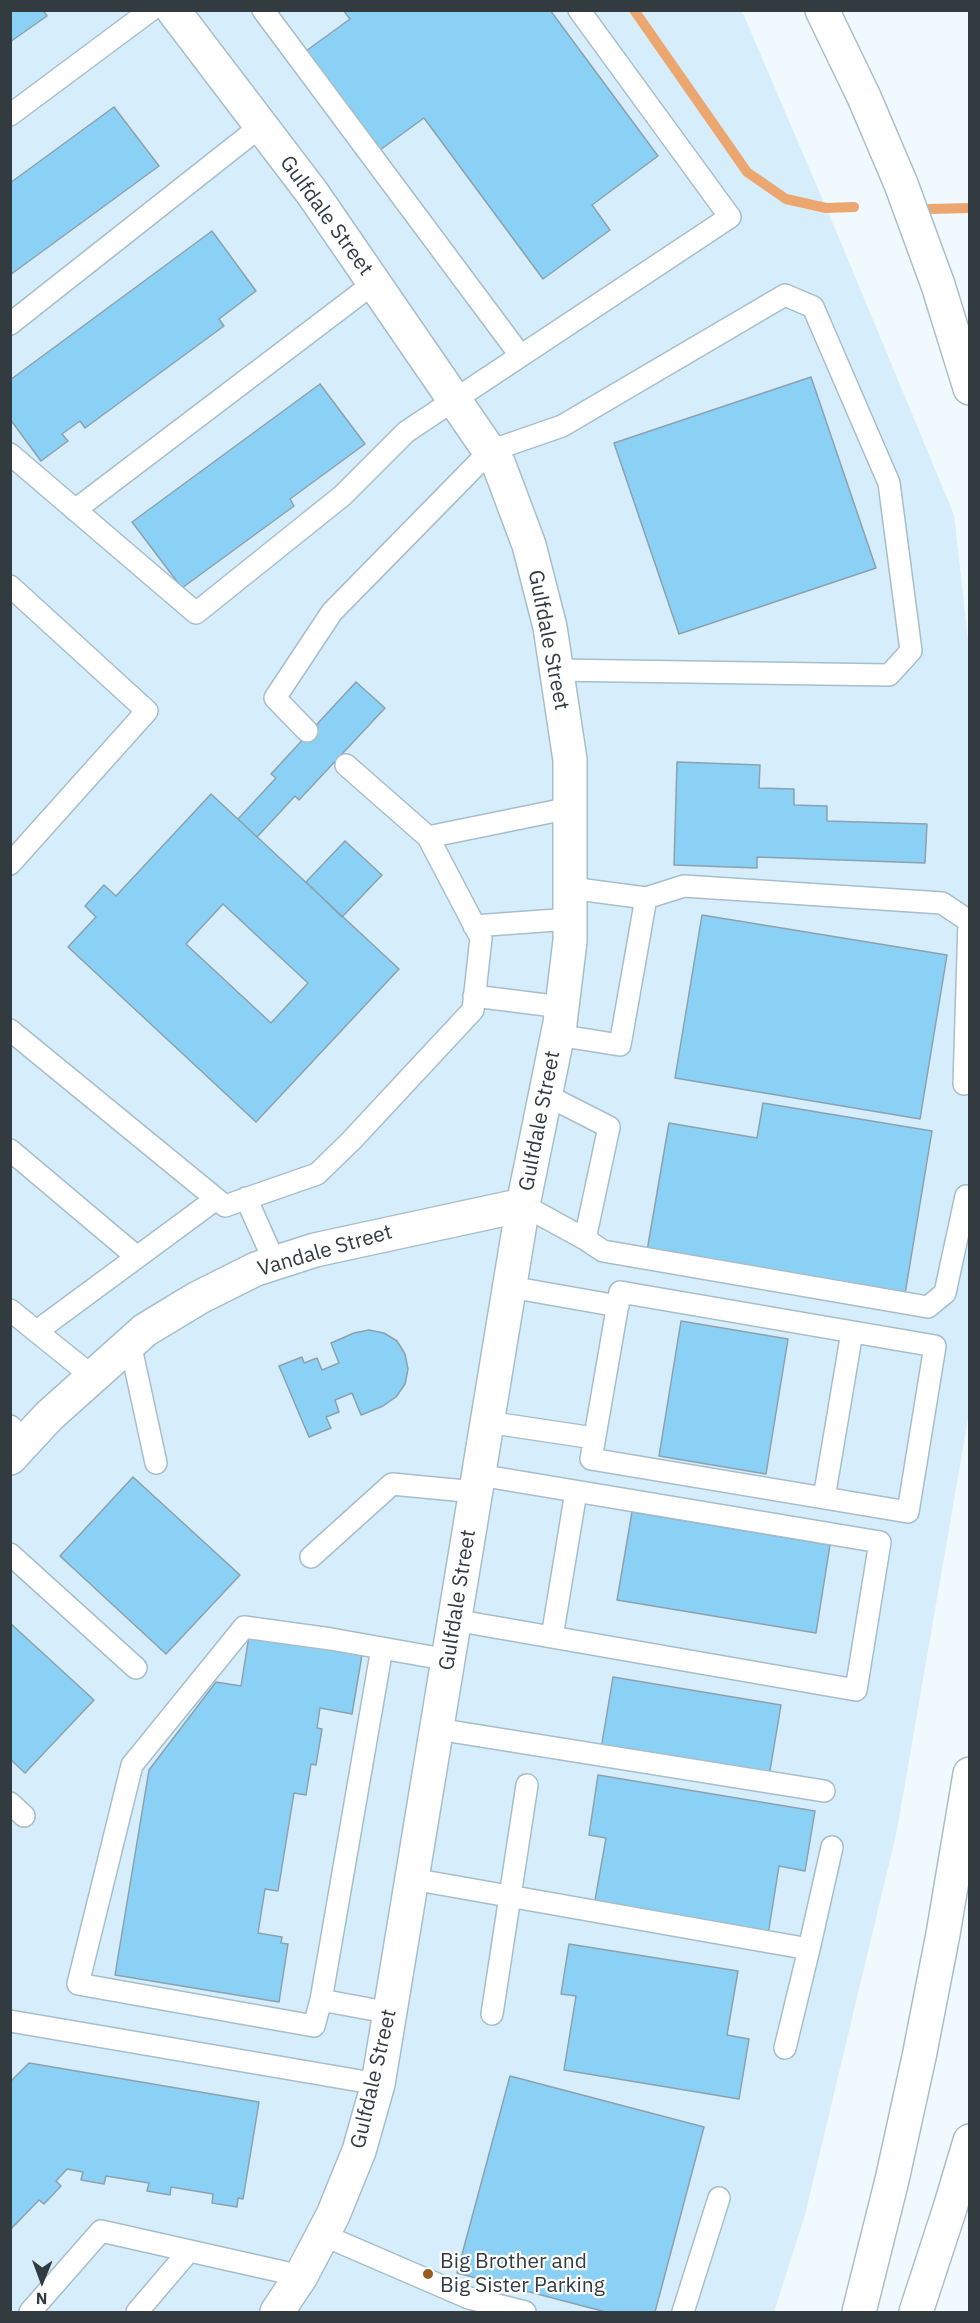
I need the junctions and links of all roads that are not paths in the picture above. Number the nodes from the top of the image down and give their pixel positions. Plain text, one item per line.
1 (151, 10) edge
2 (173, 10) edge
3 (263, 10) edge
4 (579, 10) edge
5 (822, 10) edge
6 (10, 115) edge
7 (261, 126) junction
8 (374, 283) junction
9 (10, 324) edge
10 (520, 355) junction
11 (969, 388) edge
12 (454, 399) junction
13 (490, 451) junction
14 (10, 454) edge
15 (75, 510) junction
16 (10, 586) edge
17 (555, 670) junction
18 (307, 731) dead end
19 (346, 765) dead end
20 (570, 808) junction
21 (428, 837) junction
22 (10, 864) edge
23 (646, 898) junction
24 (570, 904) junction
25 (474, 926) junction
26 (474, 996) junction
27 (560, 1021) junction
28 (10, 1030) edge
29 (964, 1084) dead end
30 (546, 1095) junction
31 (10, 1150) edge
32 (966, 1196) dead end
33 (246, 1198) junction
34 (216, 1199) junction
35 (523, 1204) junction
36 (585, 1239) junction
37 (137, 1257) junction
38 (275, 1263) junction
39 (510, 1287) junction
40 (618, 1306) junction
41 (10, 1310) edge
42 (37, 1331) junction
43 (852, 1332) junction
44 (130, 1343) junction
45 (93, 1377) junction
46 (488, 1422) junction
47 (594, 1438) junction
48 (16, 1442) edge
49 (156, 1463) dead end
50 (477, 1484) junction
51 (576, 1492) junction
52 (824, 1498) junction
53 (10, 1554) edge
54 (311, 1557) dead end
55 (454, 1620) junction
56 (552, 1637) junction
57 (382, 1648) junction
58 (448, 1660) junction
59 (135, 1668) dead end
60 (437, 1729) junction
61 (969, 1774) edge
62 (527, 1785) dead end
63 (824, 1791) dead end
64 (832, 1847) dead end
65 (412, 1879) junction
66 (511, 1896) junction
67 (809, 1948) junction
68 (321, 2000) junction
69 (391, 2013) junction
70 (492, 2014) dead end
71 (10, 2021) edge
72 (785, 2048) dead end
73 (378, 2084) junction
74 (969, 2141) edge
75 (719, 2198) dead end
76 (323, 2235) junction
77 (189, 2251) junction
78 (301, 2276) junction
79 (467, 2305) edge
80 (30, 2313) edge
81 (137, 2313) edge
82 (277, 2313) edge
83 (525, 2313) edge
84 (683, 2313) edge
85 (859, 2313) edge
86 (916, 2313) edge

1 - 6 lane
2 - 7 main road, Gulfdale Street
3 - 10 lane
4 - 10 lane
5 - 11 main road
7 - 8 main road, Gulfdale Street
7 - 9 lane
8 - 12 main road, Gulfdale Street
8 - 15 lane
10 - 12 lane
12 - 13 main road, Gulfdale Street
12 - 15 lane
13 - 17 main road, Gulfdale Street
13 - 17 lane
13 - 18 lane
14 - 15 lane
16 - 22 lane
17 - 20 main road, Gulfdale Street
19 - 21 lane
20 - 21 lane
20 - 24 main road, Gulfdale Street
21 - 25 lane
23 - 24 lane
23 - 27 lane
23 - 29 lane
24 - 25 lane
24 - 27 main road, Gulfdale Street
25 - 26 lane
26 - 27 lane
26 - 33 lane
27 - 30 main road, Gulfdale Street
28 - 34 lane
30 - 35 main road, Gulfdale Street
30 - 36 lane
31 - 37 lane
32 - 36 lane
33 - 34 lane
33 - 38 lane
34 - 37 lane
35 - 36 lane
35 - 38 main road, Vandale Street
35 - 39 main road, Gulfdale Street
37 - 42 lane
38 - 44 main road, Vandale Street
39 - 40 lane
39 - 46 main road, Gulfdale Street
40 - 43 lane
40 - 47 lane
41 - 42 lane
42 - 45 lane
43 - 52 lane
43 - 52 lane
44 - 45 main road, Vandale Street
44 - 49 lane
45 - 48 main road, Vandale Street
46 - 47 lane
46 - 50 main road, Gulfdale Street
47 - 52 lane
50 - 51 lane
50 - 54 lane
50 - 55 main road, Gulfdale Street
51 - 56 lane
51 - 56 lane
53 - 59 lane
55 - 56 lane
55 - 58 main road, Gulfdale Street
57 - 58 lane
57 - 68 lane
57 - 68 lane
58 - 60 main road, Gulfdale Street
60 - 63 lane
60 - 65 main road, Gulfdale Street
61 - 85 main road
62 - 66 lane
64 - 67 lane
65 - 66 lane
65 - 69 main road, Gulfdale Street
66 - 67 lane
66 - 70 lane
67 - 72 lane
68 - 69 lane
69 - 73 main road, Gulfdale Street
71 - 73 lane
73 - 76 main road, Gulfdale Street
74 - 86 main road
75 - 84 lane
76 - 78 main road, Gulfdale Street
76 - 79 lane
77 - 78 lane
77 - 80 lane
77 - 81 lane
78 - 82 main road, Gulfdale Street
79 - 83 lane

